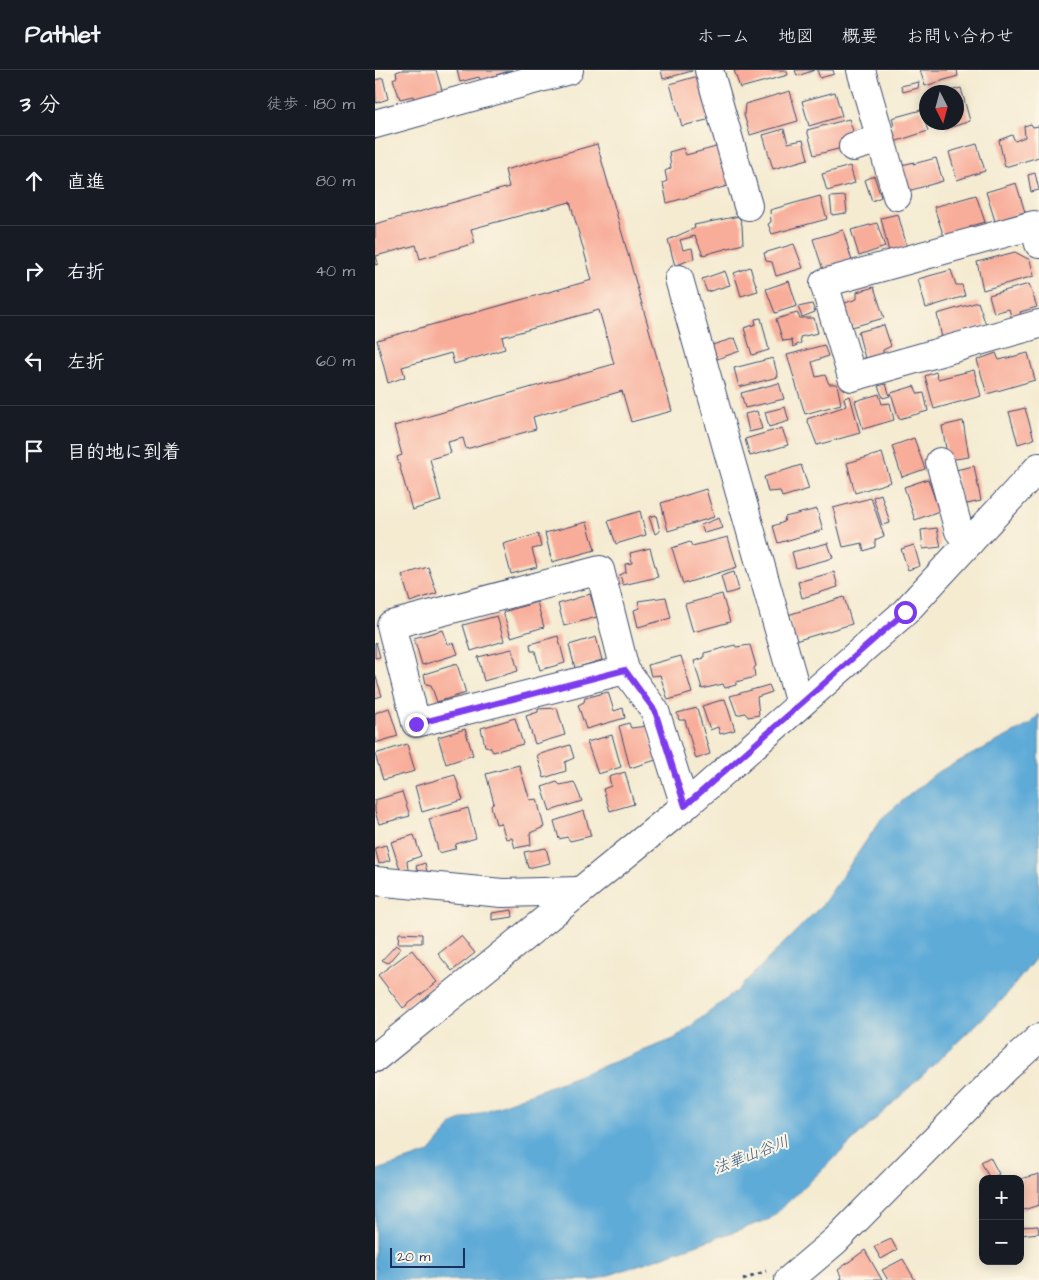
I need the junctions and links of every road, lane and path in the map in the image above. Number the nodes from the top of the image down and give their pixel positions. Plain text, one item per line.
1 (569, 70) edge
2 (709, 70) edge
3 (861, 70) edge
4 (375, 124) edge
5 (880, 138) junction
6 (853, 147) dead end
7 (897, 196) dead end
8 (748, 206) dead end
9 (1039, 244) edge
10 (679, 279) dead end
11 (1039, 324) edge
12 (940, 462) dead end
13 (1039, 467) edge
14 (969, 543) junction
15 (625, 670) junction
16 (800, 704) junction
17 (685, 806) junction
18 (375, 881) edge
19 (580, 891) junction
20 (1039, 1038) edge
21 (385, 1039) edge
22 (375, 1058) edge
23 (789, 1280) edge

1 - 4 street
2 - 8 street
3 - 5 street
5 - 6 street
5 - 7 street
9 - 11 street
10 - 16 street
12 - 14 street
13 - 14 street
14 - 16 street
15 - 15 street
15 - 17 street
16 - 17 street
17 - 19 street
18 - 19 street
19 - 21 street
20 - 23 street
21 - 22 street

